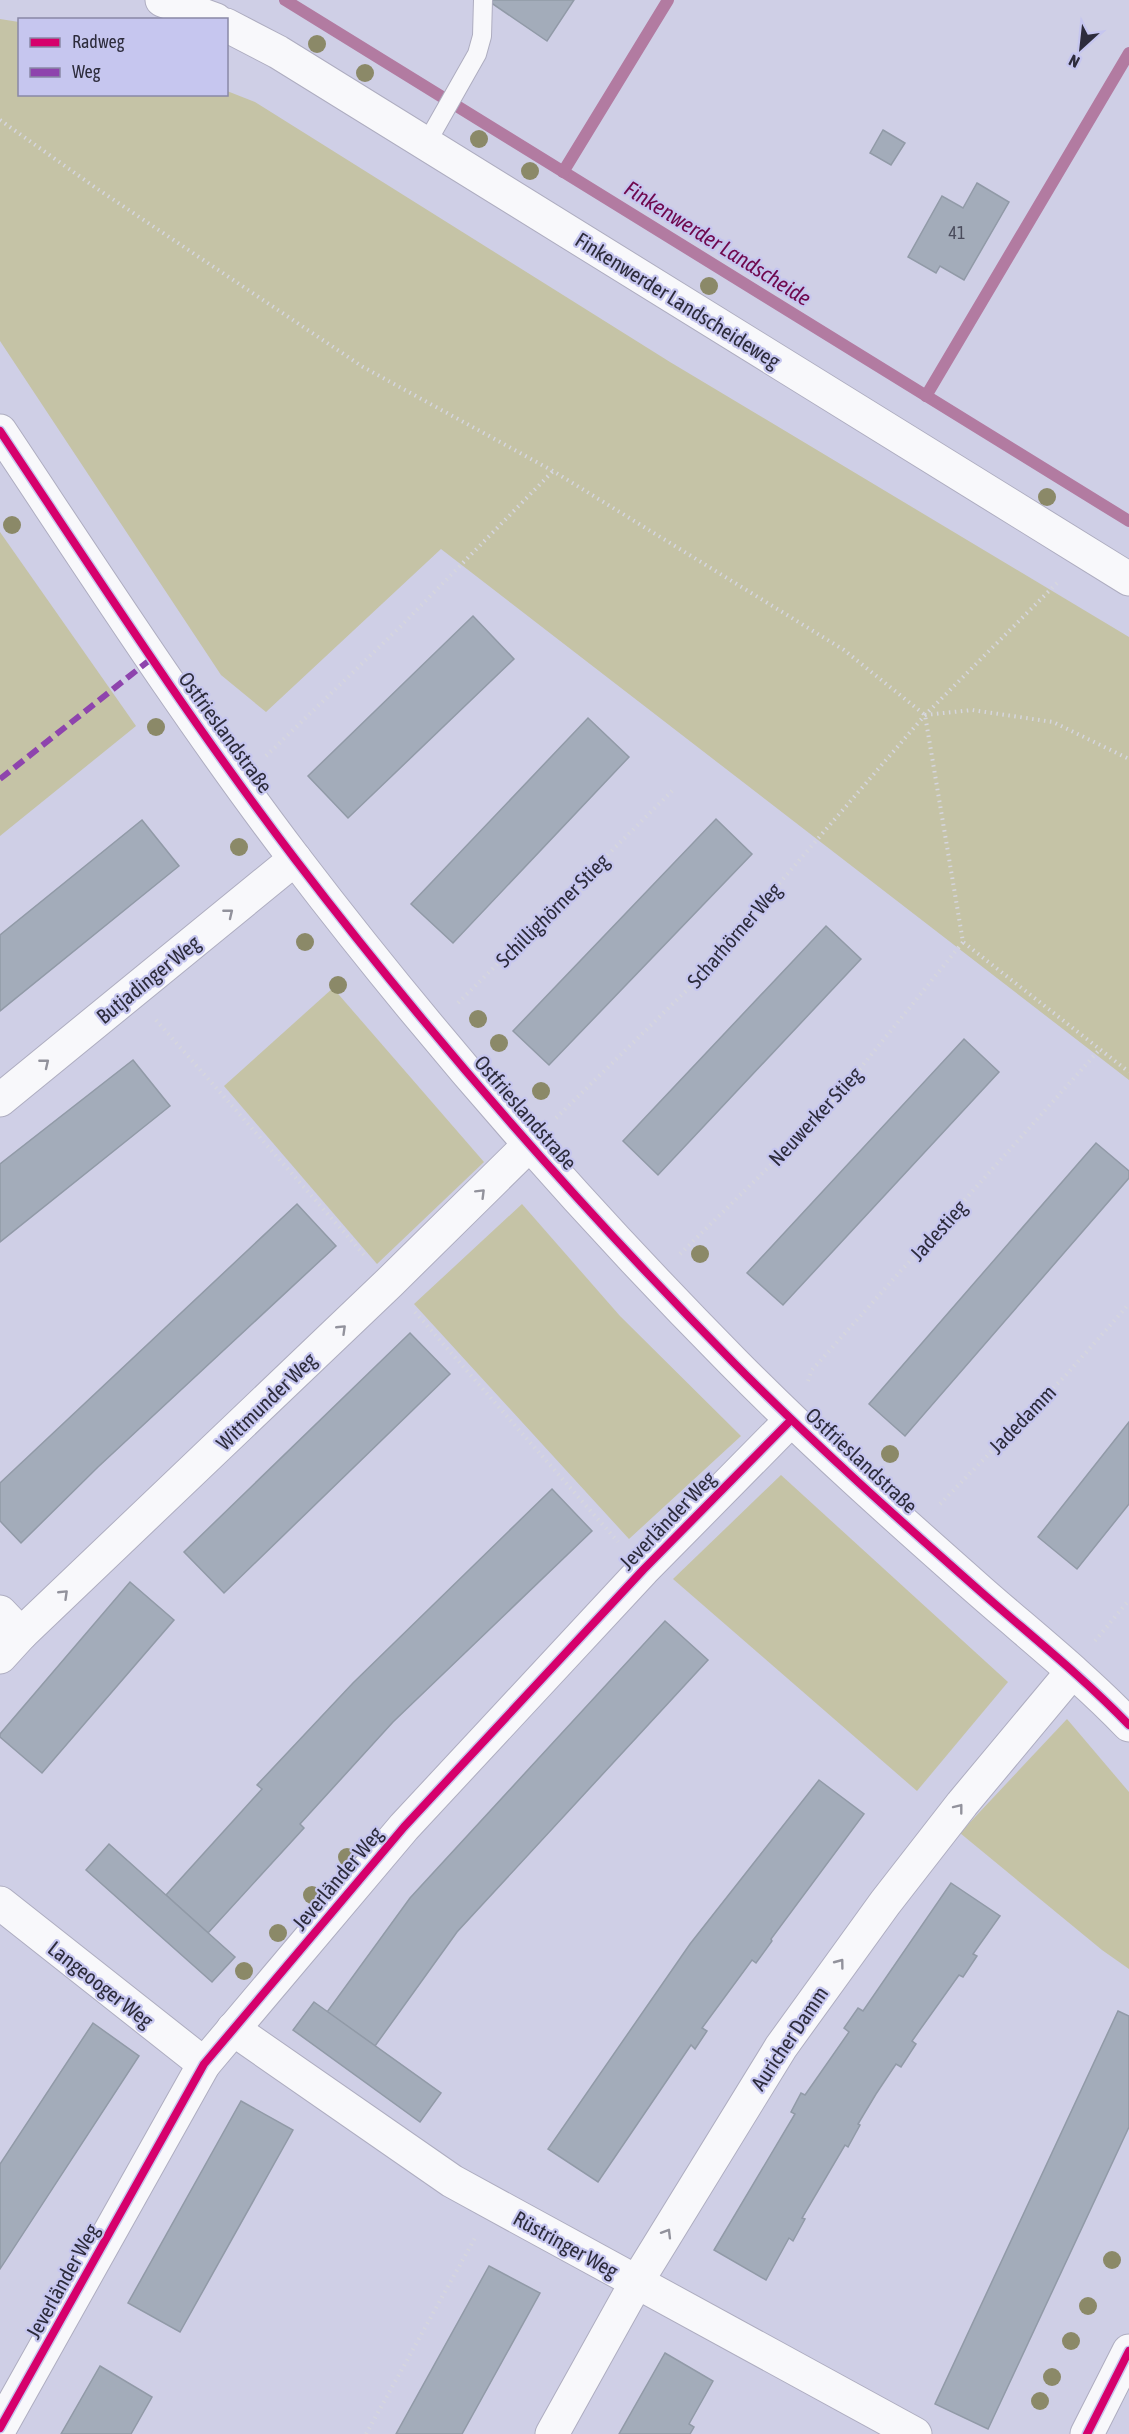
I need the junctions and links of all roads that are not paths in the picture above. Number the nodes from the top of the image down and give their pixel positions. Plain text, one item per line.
1 (162, 0) edge
2 (483, 0) edge
3 (211, 18) edge
4 (228, 26) edge
5 (426, 144) junction
6 (0, 431) edge
7 (1129, 579) edge
8 (295, 859) junction
9 (0, 1100) edge
10 (530, 1144) junction
11 (791, 1420) junction
12 (7, 1635) edge
13 (1072, 1672) junction
14 (1129, 1725) edge
15 (0, 1903) edge
16 (233, 2029) junction
17 (204, 2064) junction
18 (636, 2283) junction
19 (1129, 2351) edge
20 (0, 2428) edge
21 (552, 2434) edge
22 (915, 2434) edge
23 (1087, 2434) edge

1 - 3 street
2 - 5 lane
4 - 5 street, Finkenwerder Landscheideweg
5 - 7 street, Finkenwerder Landscheideweg
6 - 8 street, Ostfrieslandstraße
9 -> 8 street, Butjadinger Weg
8 - 10 street, Ostfrieslandstraße
10 - 11 street, Ostfrieslandstraße
12 -> 10 street, Wittmunder Weg
11 - 13 street, Ostfrieslandstraße
11 - 16 street, Jeverländer Weg
13 - 14 street, Ostfrieslandstraße
18 -> 13 street, Auricher Damm
15 - 17 street, Langeooger Weg
16 - 17 street, Jeverländer Weg
16 - 18 street, Rüstringer Weg
17 - 20 street, Jeverländer Weg
18 - 21 street, Auricher Damm
18 - 22 street, Rüstringer Weg
19 - 23 street

